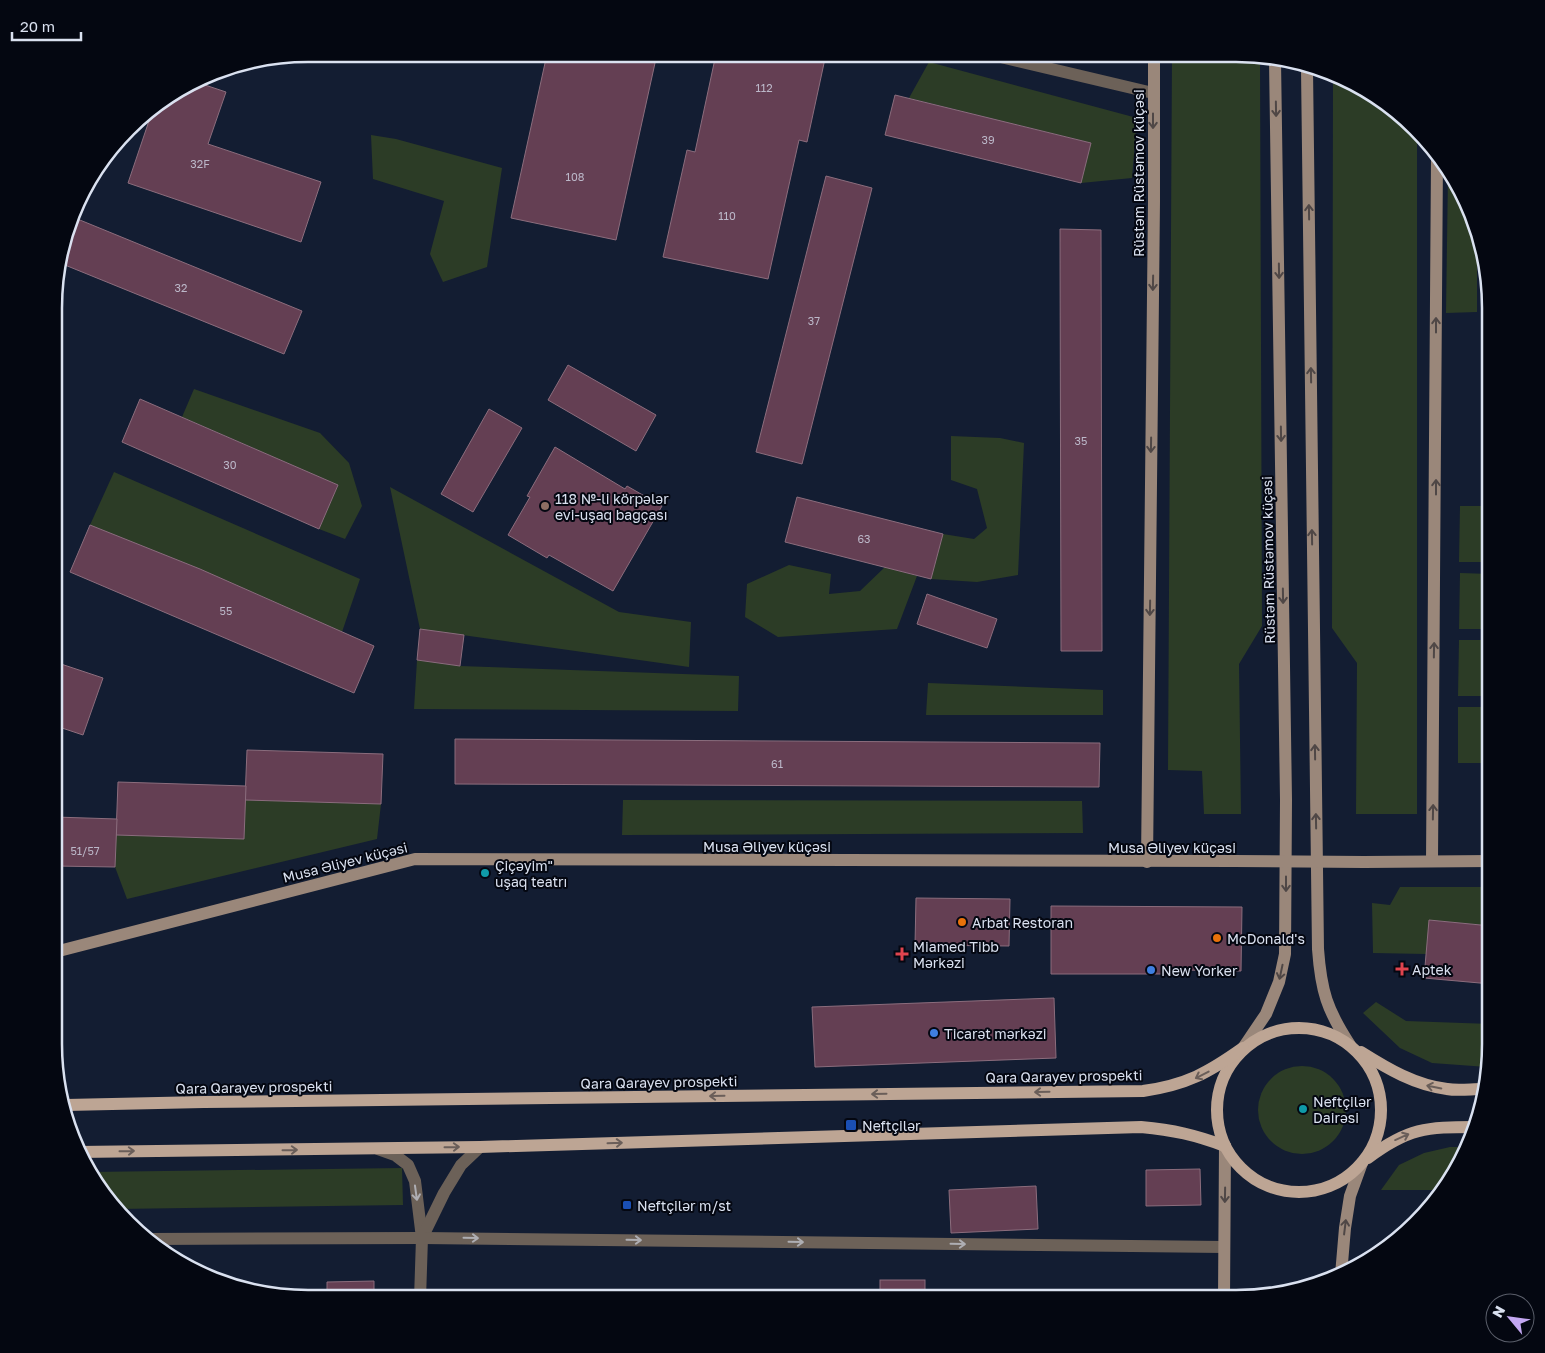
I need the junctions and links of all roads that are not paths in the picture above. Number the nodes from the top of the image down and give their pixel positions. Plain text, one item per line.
1 (1022, 62) edge
2 (1154, 62) edge
3 (1276, 66) edge
4 (1307, 73) edge
5 (1153, 93) junction
6 (1437, 166) edge
7 (1432, 861) junction
8 (1482, 861) edge
9 (1147, 862) junction
10 (62, 950) edge
11 (1350, 1045) junction
12 (1243, 1048) junction
13 (1478, 1089) edge
14 (70, 1105) edge
15 (1468, 1127) edge
16 (1225, 1146) junction
17 (480, 1147) junction
18 (376, 1148) junction
19 (87, 1152) edge
20 (1362, 1163) junction
21 (156, 1238) edge
22 (422, 1238) junction
23 (1224, 1247) junction
24 (1343, 1267) edge
25 (420, 1290) edge
26 (1224, 1290) edge

1 - 5 street
2 - 5 street, Rüstəm Rüstəmov küçəsi
3 -> 12 street, Rüstəm Rüstəmov küçəsi
11 -> 4 street
5 -> 9 street, Rüstəm Rüstəmov küçəsi
7 -> 6 street
7 - 8 street, Musa Əliyev küçəsi
7 - 9 street, Musa Əliyev küçəsi, bridge
9 - 10 street, Musa Əliyev küçəsi
11 - 12 main road
13 -> 11 main road
11 - 20 main road
12 -> 14 main road, Qara Qarayev prospekti
12 - 16 main road
20 -> 15 main road
17 -> 16 main road
16 - 20 main road
16 -> 23 street
18 -> 17 main road
17 - 22 street
19 -> 18 main road
18 -> 22 street
24 -> 20 street
21 - 22 street
22 -> 23 street
22 - 25 street
23 - 26 street

